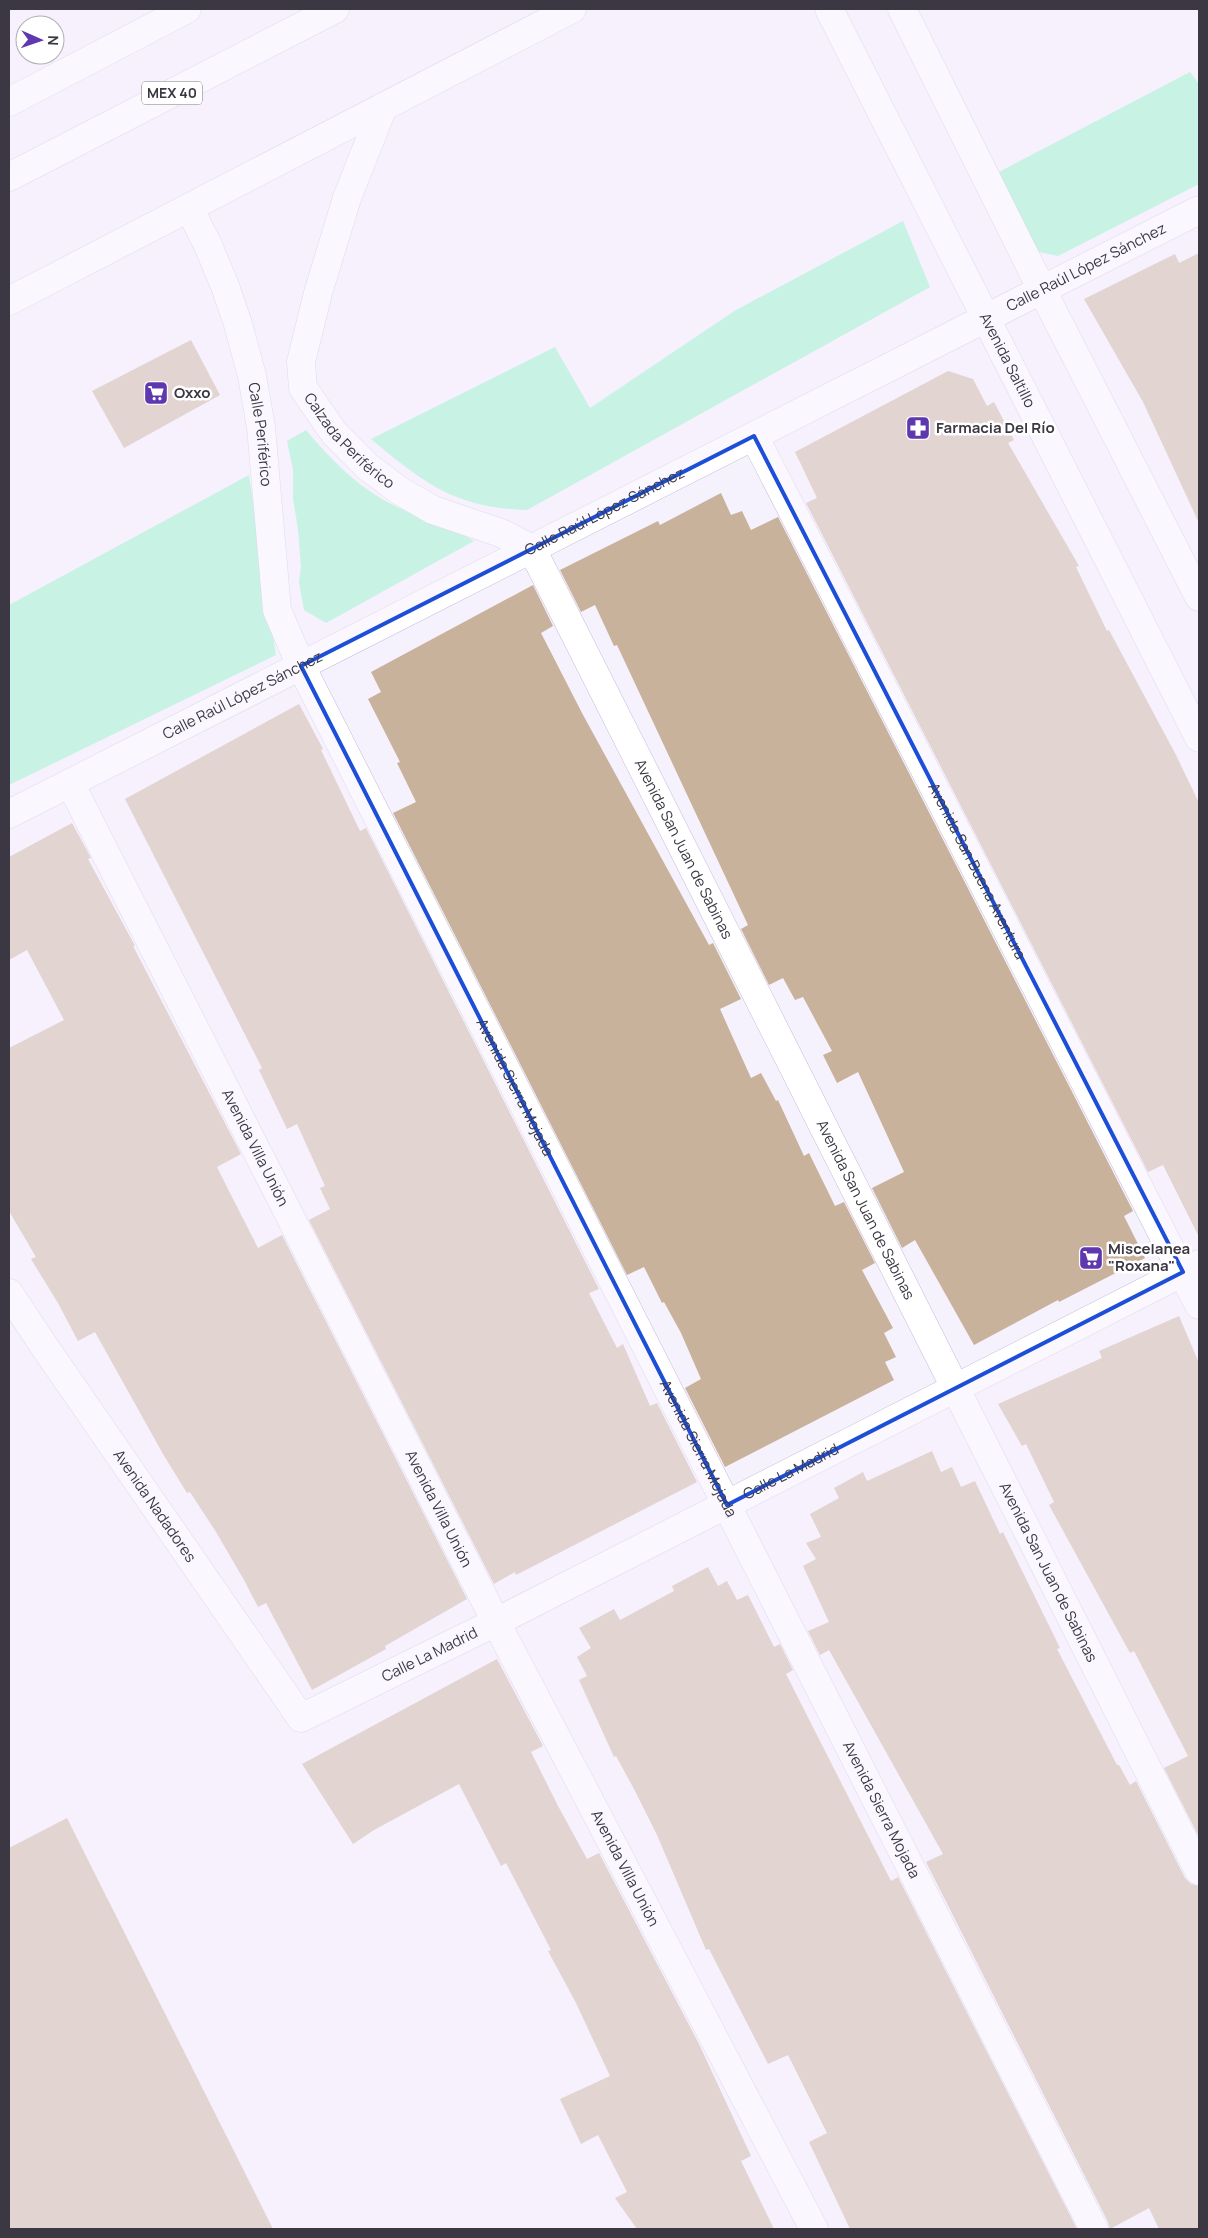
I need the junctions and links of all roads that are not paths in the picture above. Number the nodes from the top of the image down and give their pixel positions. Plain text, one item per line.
1 (188, 9) edge
2 (335, 9) edge
3 (572, 9) edge
4 (829, 9) edge
5 (902, 9) edge
6 (9, 102) edge
7 (383, 106) junction
8 (9, 177) edge
9 (189, 208) junction
10 (1199, 210) edge
11 (1042, 290) junction
12 (9, 301) edge
13 (985, 319) junction
14 (754, 436) junction
15 (532, 549) junction
16 (1199, 597) edge
17 (301, 666) junction
18 (1199, 738) edge
19 (70, 783) junction
20 (9, 814) edge
21 (1191, 1268) edge
22 (9, 1293) edge
23 (1199, 1305) edge
24 (956, 1388) junction
25 (726, 1505) junction
26 (496, 1622) junction
27 (301, 1718) joint
28 (1199, 1871) edge
29 (814, 2229) edge
30 (1094, 2229) edge

1 - 6 main road
2 - 8 main road, MEX 40
3 - 7 main road
4 - 13 main road, Avenida Saltillo
5 - 11 main road
7 - 9 main road
7 - 15 main road, Calzada Periférico
9 - 12 main road
9 - 17 main road, Calle Periférico
10 - 11 main road, Calle Raúl López Sánchez
11 - 13 main road, Calle Raúl López Sánchez
11 - 16 main road
13 - 14 main road, Calle Raúl López Sánchez
13 - 18 main road, Avenida Saltillo
14 - 15 main road, Calle Raúl López Sánchez
14 - 21 main road, Avenida San Buena Aventura
15 - 17 main road, Calle Raúl López Sánchez
15 - 24 main road, Avenida San Juan de Sabinas
17 - 19 main road, Calle Raúl López Sánchez
17 - 25 main road, Avenida Sierra Mojada
19 - 20 main road, Calle Raúl López Sánchez
19 - 26 main road, Avenida Villa Unión
21 - 23 main road, Avenida San Buena Aventura
21 - 24 main road, Calle La Madrid
22 - 27 main road, Avenida Nadadores
24 - 25 main road, Calle La Madrid
24 - 28 main road, Avenida San Juan de Sabinas
25 - 26 main road, Calle La Madrid
25 - 30 main road, Avenida Sierra Mojada
26 - 27 main road, Calle La Madrid
26 - 29 main road, Avenida Villa Unión

